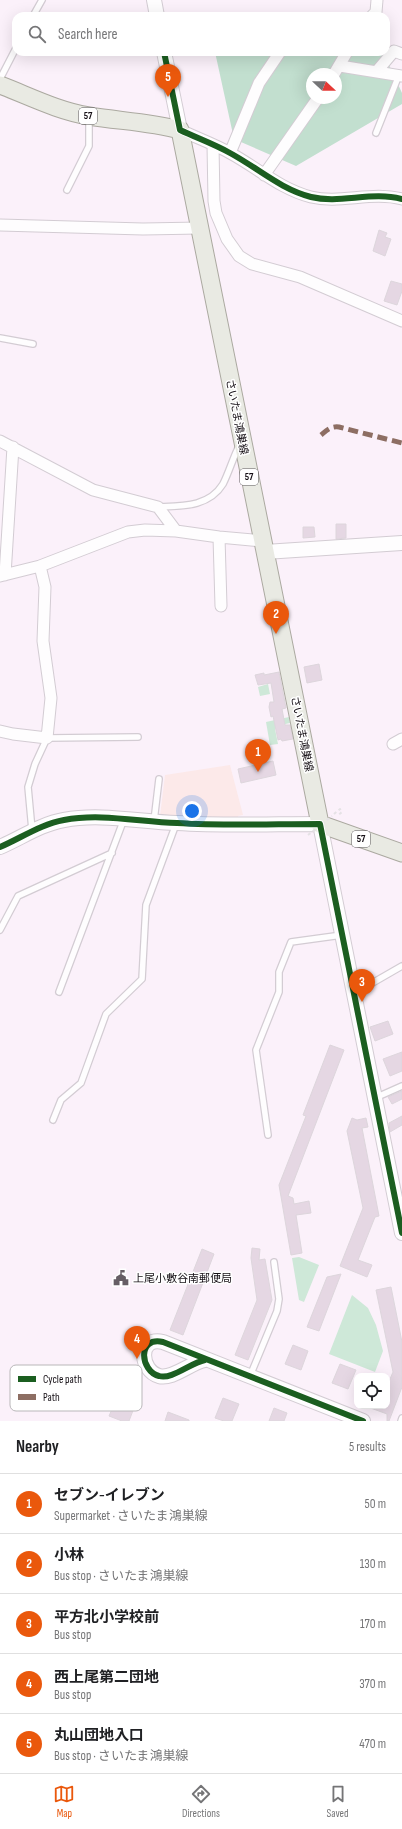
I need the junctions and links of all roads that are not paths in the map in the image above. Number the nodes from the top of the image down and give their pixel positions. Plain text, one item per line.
1 (42, 0) edge
2 (154, 0) edge
3 (377, 0) edge
4 (35, 12) edge
5 (156, 12) edge
6 (376, 12) edge
7 (402, 54) edge
8 (12, 56) edge
9 (165, 56) edge
10 (277, 56) edge
11 (345, 56) edge
12 (338, 68) edge
13 (342, 70) edge
14 (377, 72) junction
15 (400, 75) edge
16 (0, 80) edge
17 (0, 85) edge
18 (314, 104) edge
19 (89, 116) junction
20 (180, 130) junction
21 (376, 133) dead end
22 (213, 145) junction
23 (230, 153) junction
24 (264, 175) junction
25 (67, 190) dead end
26 (402, 199) edge
27 (0, 225) edge
28 (200, 228) junction
29 (402, 321) edge
30 (0, 338) edge
31 (32, 344) dead end
32 (242, 440) junction
33 (0, 441) edge
34 (13, 447) junction
35 (158, 507) junction
36 (176, 531) junction
37 (219, 537) junction
38 (402, 543) edge
39 (264, 547) junction
40 (40, 566) junction
41 (2, 576) edge
42 (222, 606) dead end
43 (0, 731) edge
44 (138, 736) dead end
45 (47, 738) junction
46 (159, 779) dead end
47 (124, 819) junction
48 (154, 822) junction
49 (176, 823) junction
50 (320, 825) junction
51 (32, 831) junction
52 (0, 847) edge
53 (112, 853) junction
54 (402, 853) edge
55 (0, 930) edge
56 (343, 935) junction
57 (402, 966) edge
58 (59, 992) dead end
59 (354, 993) junction
60 (402, 1086) edge
61 (375, 1098) junction
62 (52, 1120) dead end
63 (268, 1135) dead end
64 (402, 1233) edge
65 (274, 1262) dead end
66 (205, 1360) dead end
67 (249, 1377) junction
68 (402, 1418) edge
69 (362, 1421) edge
70 (401, 1421) edge

1 - 4 lane
2 - 5 street
3 - 6 street
7 - 14 street
8 - 16 lane
9 - 20 street
10 - 23 street
11 - 12 street
13 - 14 street
14 - 15 street
15 - 21 lane
17 - 19 main road, 57
18 - 24 street
19 - 20 main road, 57
19 - 25 lane
20 - 22 street
20 - 28 main road, さいたま鴻巣線 / 57
22 - 23 street
22 - 29 street
23 - 24 street
24 - 26 street
27 - 28 street
28 - 32 main road, さいたま鴻巣線 / 57
30 - 31 lane
32 - 35 lane
32 - 39 main road, さいたま鴻巣線 / 57
33 - 34 street
34 - 35 street
34 - 41 street
35 - 36 street
36 - 37 street
36 - 40 street
37 - 39 street
37 - 42 street
38 - 39 street
39 - 50 main road, さいたま鴻巣線 / 57
40 - 41 street
40 - 45 street
43 - 45 street
44 - 45 lane
45 - 51 lane
46 - 48 lane
47 - 48 street
47 - 51 street
47 - 53 lane
48 - 49 street
49 - 50 street
49 - 62 lane
50 - 54 main road, 57
50 - 56 street
51 - 52 street
53 - 55 lane
53 - 58 lane
56 - 59 street
56 - 63 lane
57 - 59 lane
59 - 61 street
60 - 61 lane
61 - 64 street
65 - 67 lane
66 - 67 street
67 - 69 street
68 - 70 lane

